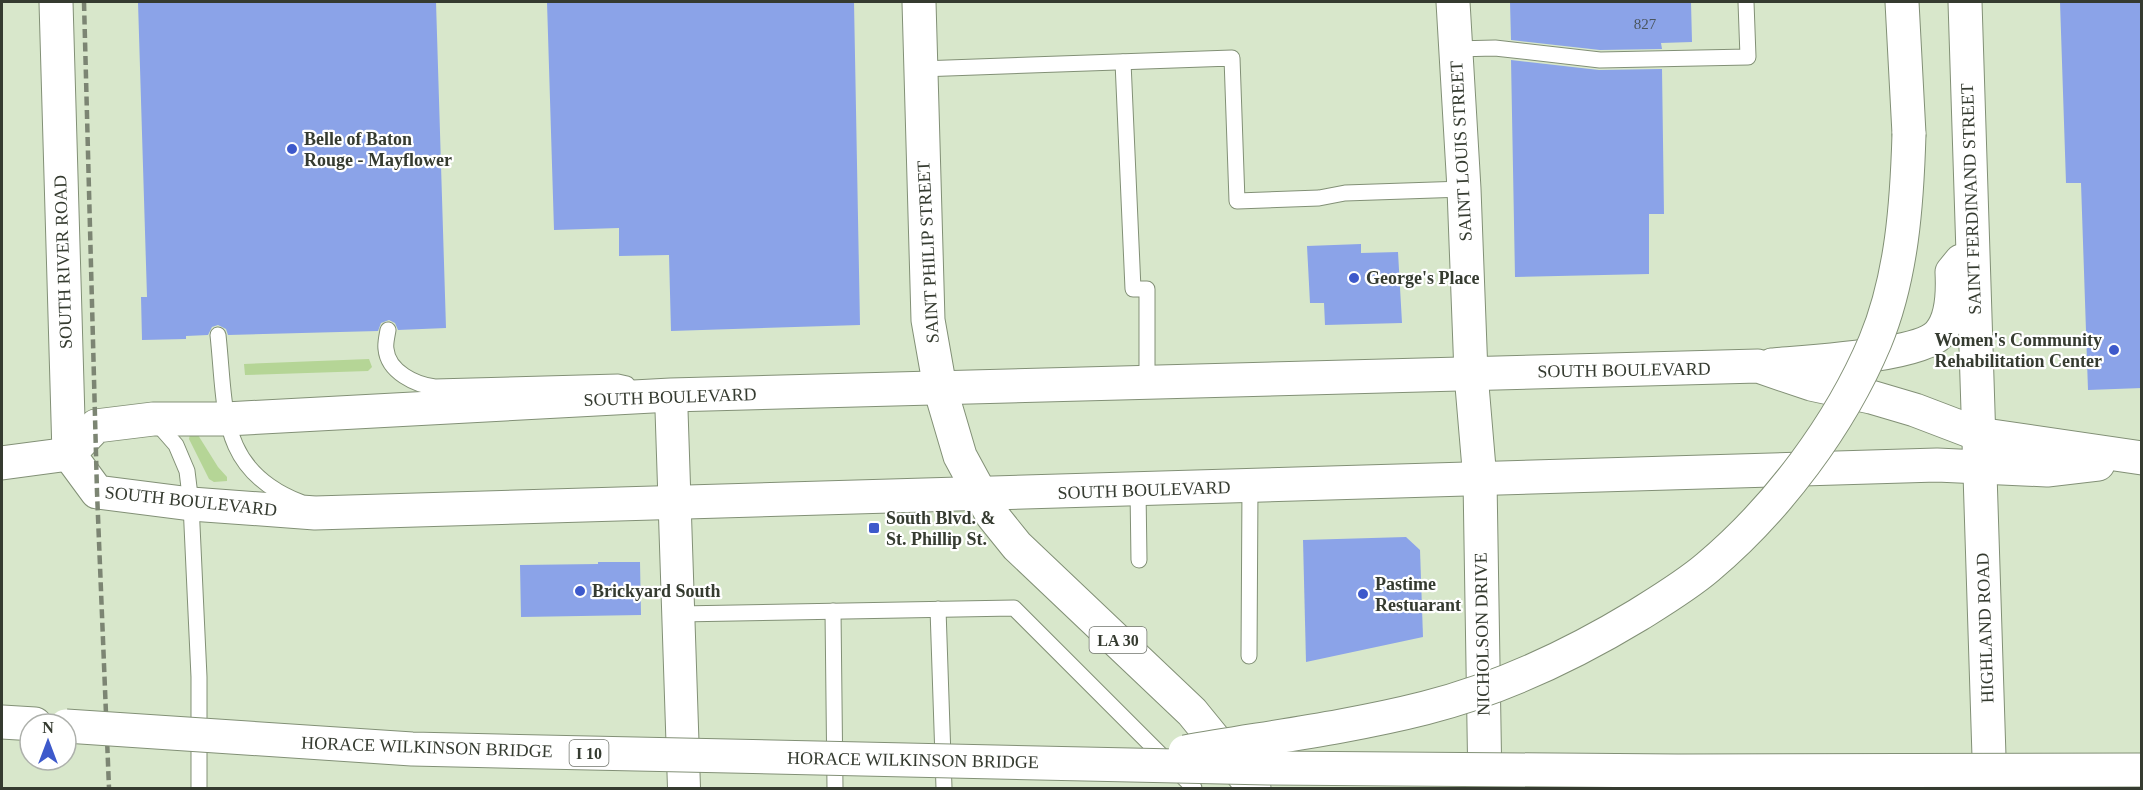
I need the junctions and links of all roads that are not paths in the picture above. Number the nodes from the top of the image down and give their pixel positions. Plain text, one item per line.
1 (56, 2) edge
2 (919, 2) edge
3 (1453, 2) edge
4 (1746, 2) edge
5 (1902, 2) edge
6 (1965, 2) edge
7 (1455, 49) junction
8 (1123, 62) junction
9 (921, 69) junction
10 (1464, 189) junction
11 (1973, 247) junction
12 (388, 330) dead end
13 (218, 335) dead end
14 (1758, 366) junction
15 (1471, 374) junction
16 (1147, 381) junction
17 (940, 388) junction
18 (671, 395) junction
19 (153, 419) junction
20 (226, 419) junction
21 (1978, 434) junction
22 (69, 454) junction
23 (2142, 459) edge
24 (2, 463) edge
25 (1980, 468) junction
26 (1480, 480) junction
27 (1250, 487) junction
28 (1138, 490) junction
29 (980, 494) junction
30 (191, 504) junction
31 (676, 504) junction
32 (328, 513) junction
33 (1138, 560) dead end
34 (938, 609) junction
35 (833, 611) junction
36 (679, 614) junction
37 (1249, 656) dead end
38 (2, 722) edge
39 (18, 723) edge
40 (78, 727) edge
41 (1112, 764) junction
42 (2142, 770) edge
43 (199, 789) edge
44 (684, 789) edge
45 (835, 789) edge
46 (944, 789) edge
47 (1194, 789) edge
48 (1254, 789) edge
49 (1485, 789) edge
50 (1990, 789) edge

1 - 22 main road, SOUTH RIVER ROAD
2 - 9 main road, SAINT PHILIP STREET
3 - 7 main road, SAINT LOUIS STREET
4 - 7 lane
5 - 41 main road, bridge
6 - 11 main road, SAINT FERDINAND STREET
7 - 10 main road, SAINT LOUIS STREET
8 - 9 lane
8 - 10 lane
8 - 16 lane
9 - 17 main road, SAINT PHILIP STREET
10 - 15 main road, SAINT LOUIS STREET
11 - 14 main road
11 - 21 main road, SAINT FERDINAND STREET
12 - 18 lane
13 - 20 lane
14 - 15 main road, SOUTH BOULEVARD
14 - 21 main road, SOUTH BOULEVARD
15 - 16 main road, SOUTH BOULEVARD
15 - 26 main road, SAINT LOUIS STREET
16 - 17 main road, SOUTH BOULEVARD
17 - 18 main road, SOUTH BOULEVARD
17 - 29 main road, SAINT PHILIP STREET
18 - 20 main road, SOUTH BOULEVARD
18 - 31 street
19 - 20 main road, SOUTH BOULEVARD
19 - 22 main road, SOUTH BOULEVARD
19 - 30 lane
20 - 32 lane
21 - 23 main road, SOUTH BOULEVARD
21 - 25 main road, SAINT FERDINAND STREET
22 - 24 main road
22 - 30 main road, SOUTH BOULEVARD
23 - 25 main road, SOUTH BOULEVARD
25 - 26 main road, SOUTH BOULEVARD
25 - 50 main road, HIGHLAND ROAD
26 - 27 main road, SOUTH BOULEVARD
26 - 49 main road, NICHOLSON DRIVE
27 - 28 main road, SOUTH BOULEVARD
27 - 37 lane
28 - 29 main road, SOUTH BOULEVARD
28 - 33 lane
29 - 31 main road, SOUTH BOULEVARD
29 - 48 main road, LA 30
30 - 32 main road, SOUTH BOULEVARD
30 - 43 lane
31 - 32 main road, SOUTH BOULEVARD
31 - 36 street
34 - 35 lane
34 - 46 lane
34 - 47 lane
35 - 36 lane
35 - 45 lane
36 - 44 street
38 - 39 main road
40 - 41 main road, HORACE WILKINSON BRIDGE / I 10, bridge
41 - 42 main road, I 10, bridge

